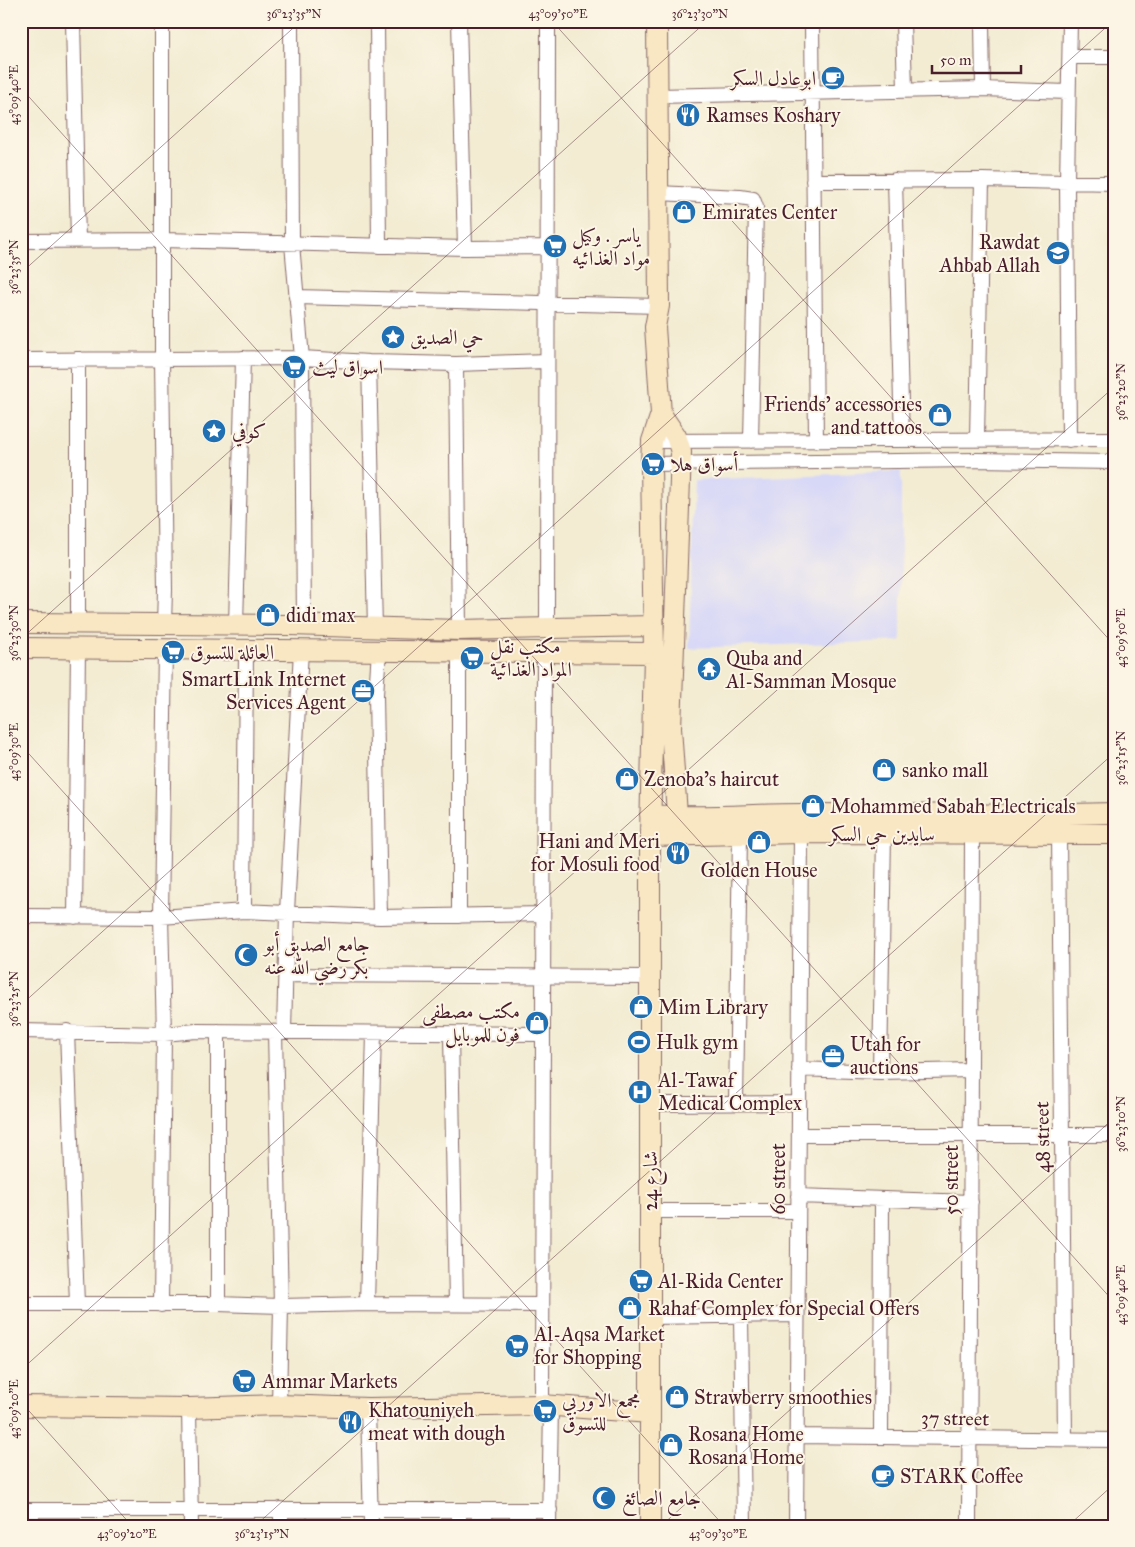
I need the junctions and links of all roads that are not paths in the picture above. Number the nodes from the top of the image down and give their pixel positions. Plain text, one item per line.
1 (73, 21) edge
2 (162, 21) edge
3 (291, 21) edge
4 (377, 21) edge
5 (459, 21) edge
6 (548, 21) edge
7 (657, 21) edge
8 (812, 21) edge
9 (903, 21) edge
10 (982, 21) edge
11 (1070, 21) edge
12 (1070, 57) junction
13 (1114, 57) edge
14 (983, 89) junction
15 (905, 90) junction
16 (813, 92) junction
17 (1068, 92) junction
18 (657, 96) junction
19 (895, 180) junction
20 (982, 180) junction
21 (814, 181) junction
22 (1067, 182) junction
23 (1114, 183) edge
24 (658, 193) junction
25 (163, 240) junction
26 (21, 241) edge
27 (78, 241) junction
28 (292, 244) junction
29 (379, 246) junction
30 (548, 247) junction
31 (465, 248) junction
32 (296, 297) junction
33 (548, 303) junction
34 (659, 306) junction
35 (242, 358) junction
36 (302, 358) junction
37 (78, 359) junction
38 (162, 359) junction
39 (21, 360) edge
40 (548, 361) junction
41 (369, 362) junction
42 (456, 364) junction
43 (661, 414) junction
44 (977, 439) junction
45 (1114, 439) edge
46 (902, 440) junction
47 (1069, 440) junction
48 (652, 441) junction
49 (816, 441) junction
50 (679, 442) junction
51 (751, 442) junction
52 (1114, 462) edge
53 (681, 463) junction
54 (651, 464) junction
55 (21, 623) edge
56 (78, 624) junction
57 (164, 624) junction
58 (198, 625) junction
59 (236, 625) junction
60 (304, 626) junction
61 (617, 626) junction
62 (653, 626) junction
63 (547, 628) junction
64 (375, 629) junction
65 (459, 630) junction
66 (21, 648) edge
67 (78, 648) junction
68 (165, 649) junction
69 (197, 649) junction
70 (246, 650) junction
71 (301, 650) junction
72 (379, 650) junction
73 (459, 651) junction
74 (544, 652) junction
75 (617, 653) junction
76 (654, 653) junction
77 (1114, 813) edge
78 (650, 815) junction
79 (678, 826) junction
80 (801, 833) junction
81 (884, 834) junction
82 (972, 834) junction
83 (1059, 834) junction
84 (1114, 834) edge
85 (740, 835) junction
86 (650, 836) junction
87 (244, 911) junction
88 (287, 912) junction
89 (543, 914) junction
90 (21, 916) edge
91 (459, 916) junction
92 (74, 917) junction
93 (161, 917) junction
94 (380, 917) junction
95 (286, 975) junction
96 (543, 976) junction
97 (650, 977) junction
98 (21, 1031) edge
99 (67, 1031) junction
100 (218, 1032) junction
101 (279, 1032) junction
102 (374, 1033) junction
103 (164, 1034) junction
104 (451, 1034) junction
105 (543, 1034) junction
106 (799, 1070) junction
107 (971, 1070) junction
108 (880, 1072) junction
109 (736, 1103) junction
110 (799, 1103) junction
111 (650, 1104) junction
112 (1114, 1134) edge
113 (798, 1135) junction
114 (1062, 1135) junction
115 (971, 1136) junction
116 (798, 1196) junction
117 (882, 1199) junction
118 (971, 1202) junction
119 (798, 1211) junction
120 (650, 1212) junction
121 (21, 1304) edge
122 (77, 1304) junction
123 (218, 1304) junction
124 (367, 1304) junction
125 (456, 1304) junction
126 (161, 1305) junction
127 (542, 1305) junction
128 (281, 1306) junction
129 (797, 1315) junction
130 (741, 1316) junction
131 (650, 1318) junction
132 (279, 1405) junction
133 (21, 1406) edge
134 (546, 1406) junction
135 (188, 1408) junction
136 (368, 1408) junction
137 (650, 1413) junction
138 (797, 1436) junction
139 (881, 1437) junction
140 (970, 1438) junction
141 (1065, 1439) junction
142 (1114, 1440) edge
143 (191, 1509) junction
144 (281, 1509) junction
145 (21, 1510) edge
146 (372, 1510) junction
147 (459, 1510) junction
148 (550, 1510) junction
149 (191, 1526) edge
150 (281, 1526) edge
151 (371, 1526) edge
152 (459, 1526) edge
153 (549, 1526) edge
154 (650, 1526) edge
155 (744, 1526) edge
156 (796, 1526) edge
157 (969, 1526) edge

1 - 27 street
2 - 25 street
3 - 28 street
4 - 29 street
5 - 31 street
6 - 30 street
7 - 18 street
8 - 16 street
9 - 15 street
10 - 14 street
11 - 12 street
12 - 13 street
12 - 17 street
14 - 15 street
14 - 17 street
15 - 16 street
16 - 18 street
16 - 21 street
17 - 22 street
18 - 24 street
19 - 20 street
19 - 21 street
19 - 46 street
20 - 22 street
20 - 44 street
21 - 49 street
22 - 23 street
22 - 47 street
24 - 34 street
24 - 51 street
25 - 27 street
25 - 28 street
25 - 38 street
26 - 27 street
28 - 29 street
28 - 32 street
29 - 31 street
30 - 31 street
30 - 33 street
32 - 33 street
32 - 36 street
33 - 34 street
33 - 40 street
34 - 43 street
35 - 36 street
35 - 38 street
35 - 59 street
36 - 41 street
36 - 60 street
37 - 38 street
37 - 39 street
37 - 56 street
38 - 57 street
40 - 42 street
40 - 63 street
41 - 42 street
41 - 64 street
42 - 65 street
43 - 48 street, شارع 24
43 - 50 street
44 - 46 street
44 - 47 street
45 - 47 street
46 - 49 street
48 - 50 street
48 - 54 street, شارع 24
49 - 51 street
50 - 51 street
50 - 53 street
52 - 53 street
53 - 54 street
53 - 79 street
54 - 62 street, شارع 24
55 - 56 street
56 - 57 street
57 - 58 street
58 - 59 street
58 - 69 street
59 - 60 street
60 - 64 street
61 - 62 street
61 - 63 street
61 - 75 street
62 - 76 street, شارع 24
63 - 65 street
64 - 65 street
66 - 67 street
67 - 68 street
67 - 92 street
68 - 69 street
68 - 93 street
69 - 70 street
70 - 71 street
70 - 87 street
71 - 72 street
71 - 88 street
72 - 73 street
72 - 94 street
73 - 74 street
73 - 91 street
74 - 75 street
74 - 89 street
75 - 76 street
76 - 78 street, شارع 24
77 - 79 street, سايدين حي السكر
78 - 79 street, سايدين حي السكر
78 - 86 street, شارع 24
79 - 85 street, سايدين حي السكر
79 - 86 street, سايدين حي السكر
80 - 81 street, سايدين حي السكر
80 - 85 street, سايدين حي السكر
80 - 106 street, 60 street
81 - 82 street, سايدين حي السكر
81 - 108 street
82 - 83 street, سايدين حي السكر
82 - 107 street, 50 street
83 - 84 street, سايدين حي السكر
83 - 114 street, 48 street
85 - 109 street
86 - 97 street, شارع 24
87 - 88 street
87 - 93 street
88 - 94 street
88 - 95 street
89 - 91 street
89 - 96 street
90 - 92 street
91 - 94 street
92 - 93 street
93 - 103 street
95 - 96 street
95 - 101 street
96 - 97 street
96 - 105 street
97 - 111 street, شارع 24
98 - 99 street
99 - 103 street
99 - 122 street
100 - 101 street
100 - 103 street
100 - 123 street
101 - 102 street
101 - 128 street
102 - 104 street
102 - 124 street
103 - 126 street
104 - 105 street
104 - 125 street
105 - 127 street
106 - 108 street
106 - 110 street, 60 street
107 - 108 street
107 - 115 street, 50 street
109 - 110 street
109 - 111 street
110 - 113 street, 60 street
111 - 120 street, شارع 24
112 - 114 street
113 - 115 street
113 - 116 street, 60 street
114 - 115 street
114 - 141 street, 48 street
115 - 118 street, 50 street
116 - 117 street
116 - 119 street, 60 street
117 - 118 street
117 - 139 street
118 - 140 street, 50 street
119 - 120 street
119 - 129 street, 60 street
120 - 131 street, شارع 24
121 - 122 street
122 - 126 street
123 - 126 street
123 - 128 street
124 - 125 street
124 - 128 street
125 - 127 street
127 - 134 street
128 - 132 street
129 - 130 street
129 - 138 street, 60 street
130 - 131 street
130 - 155 street
131 - 137 street, شارع 24
132 - 135 street
132 - 136 street
133 - 135 street
134 - 136 street
134 - 137 street
134 - 148 street
135 - 143 street
136 - 146 street
137 - 154 street, شارع 24
138 - 139 street, 37 street
138 - 156 street, 60 street
139 - 140 street, 37 street
140 - 141 street, 37 street
140 - 157 street, 50 street
141 - 142 street, 37 street
143 - 144 street
143 - 145 street
143 - 149 street
144 - 146 street
144 - 150 street
146 - 147 street
146 - 151 street
147 - 148 street
147 - 152 street
148 - 153 street

